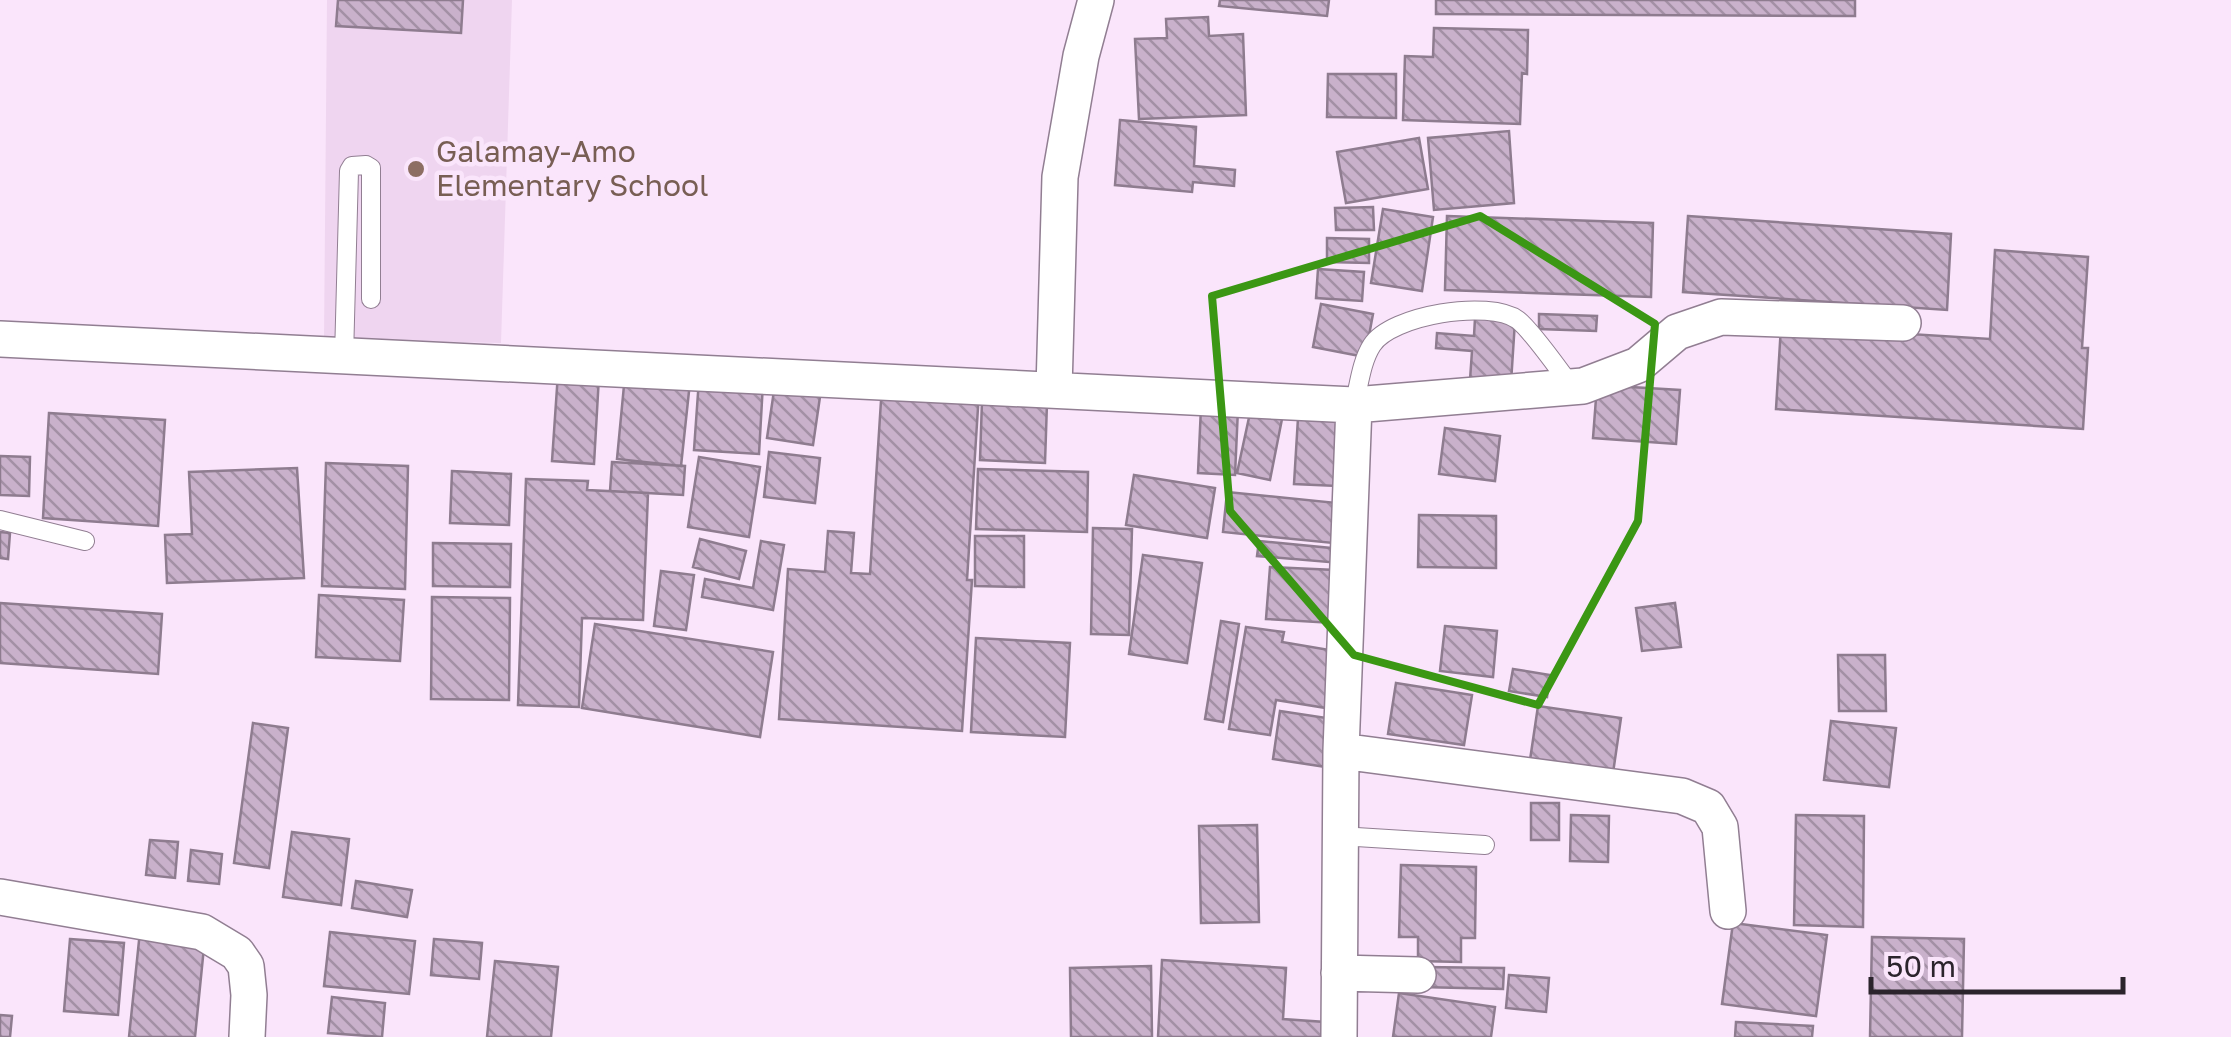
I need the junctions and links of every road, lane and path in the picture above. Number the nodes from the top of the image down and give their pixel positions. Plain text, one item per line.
1 (1096, 0) edge
2 (371, 299) dead end
3 (1904, 323) dead end
4 (0, 338) edge
5 (344, 357) junction
6 (1573, 387) junction
7 (1054, 389) junction
8 (1354, 405) junction
9 (0, 520) edge
10 (85, 541) dead end
11 (1340, 751) junction
12 (1340, 836) junction
13 (1485, 845) dead end
14 (0, 897) edge
15 (1728, 911) dead end
16 (1339, 973) junction
17 (1418, 975) dead end
18 (247, 1037) edge
19 (1339, 1037) edge

1 - 7 street
2 - 5 lane
3 - 6 street
4 - 5 street
5 - 7 street
6 - 8 street
6 - 8 lane
7 - 8 street
8 - 11 street
9 - 10 lane
11 - 12 street
11 - 15 street
12 - 13 lane
12 - 16 street
14 - 18 street
16 - 17 street
16 - 19 street

